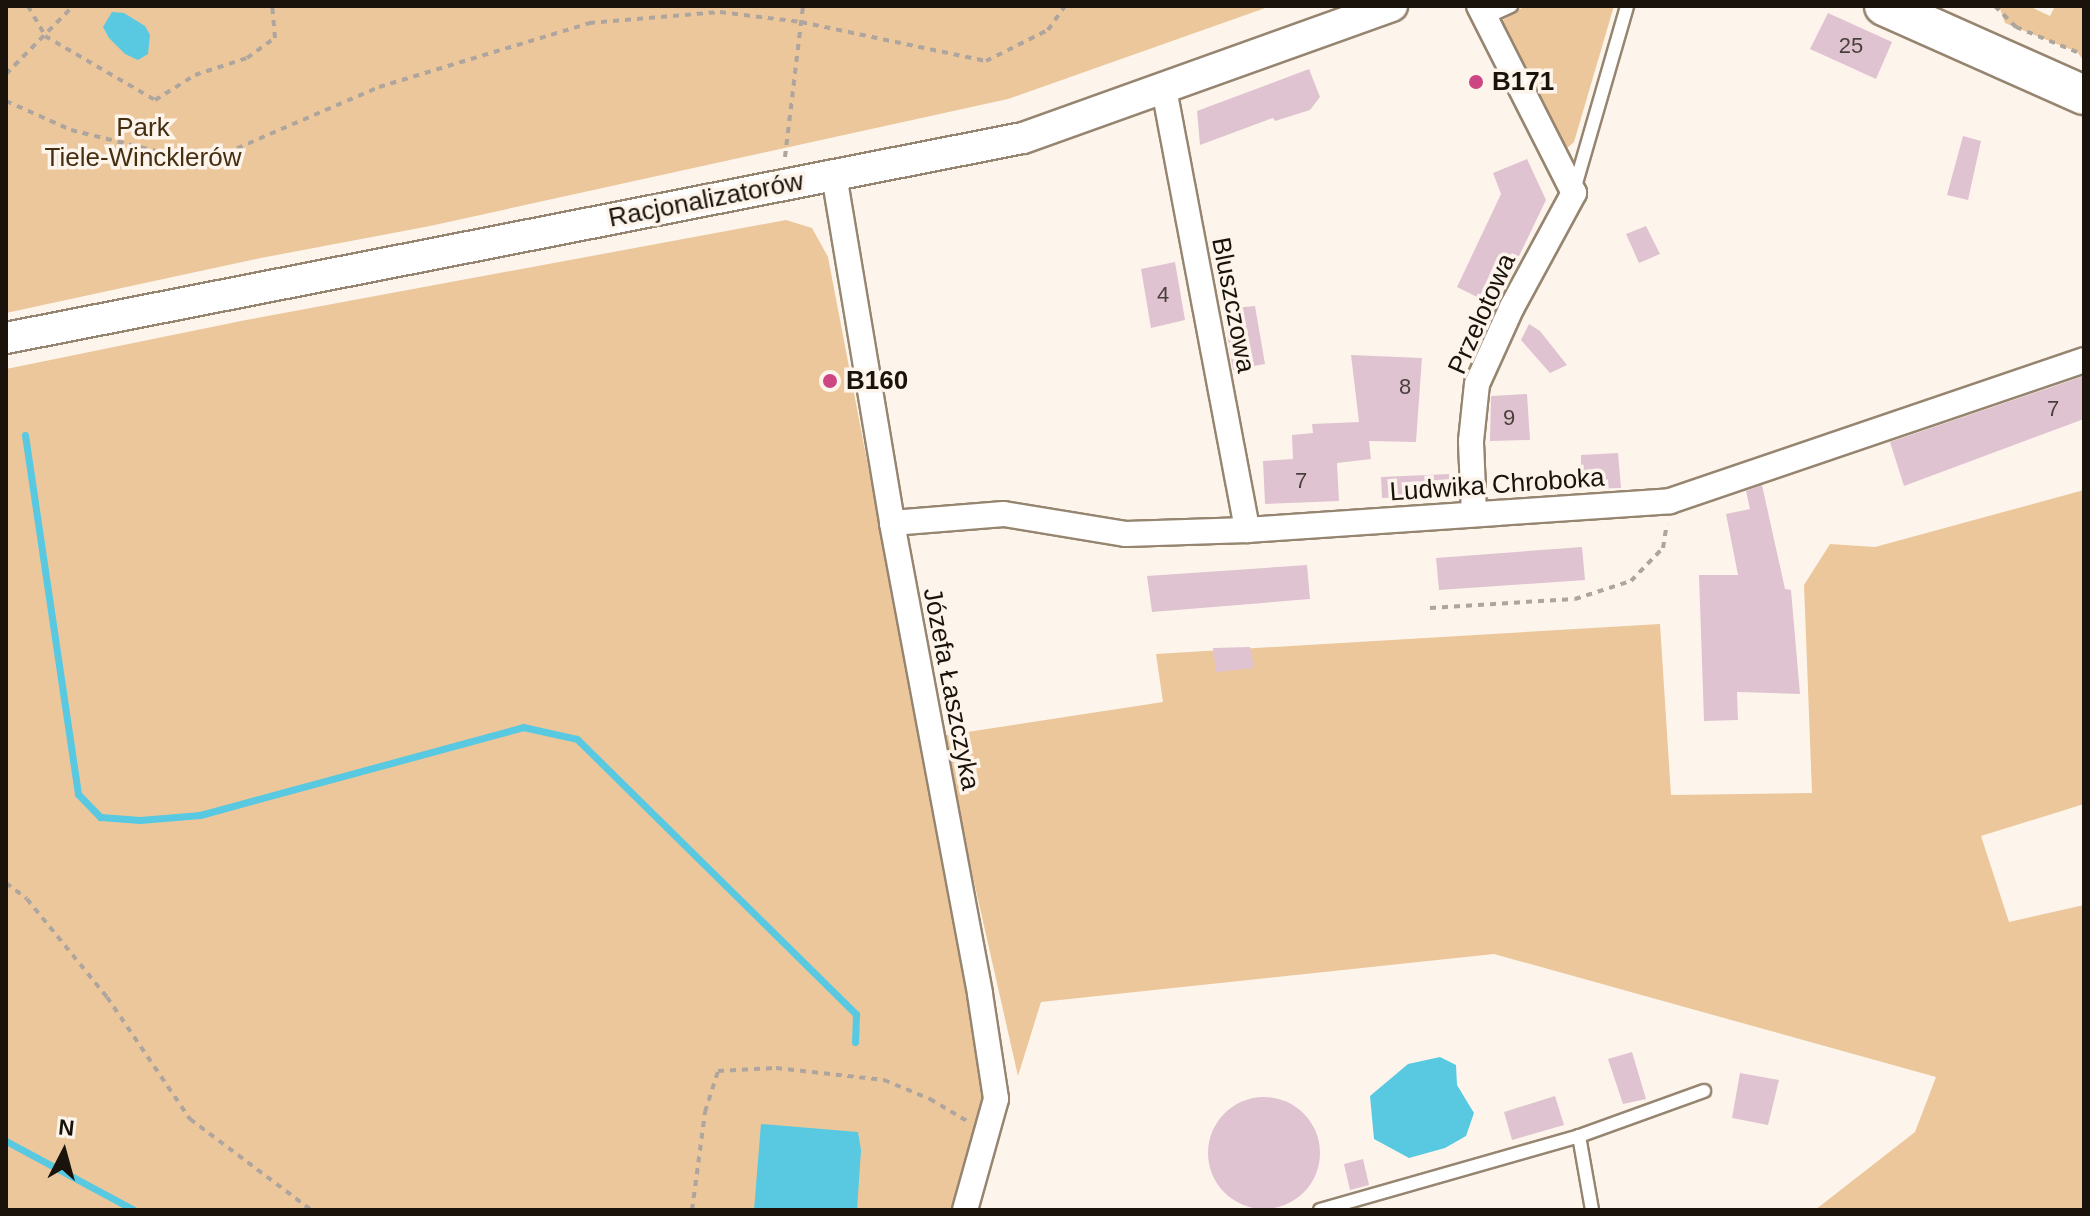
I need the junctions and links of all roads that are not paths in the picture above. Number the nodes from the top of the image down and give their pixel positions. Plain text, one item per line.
1 (1392, 6) edge
2 (1511, 6) edge
3 (1627, 6) edge
4 (1884, 6) edge
5 (1482, 12) edge
6 (1164, 89) junction
7 (2084, 95) edge
8 (834, 175) junction
9 (1574, 193) junction
10 (6, 338) edge
11 (2084, 360) edge
12 (1474, 514) junction
13 (892, 523) junction
14 (1247, 530) junction
15 (1704, 1091) dead end
16 (1579, 1136) junction
17 (965, 1210) edge
18 (1320, 1210) edge
19 (1592, 1210) edge

1 - 6 street, Racjonalizatorów
2 - 5 lane
3 - 9 lane
4 - 7 main road
5 - 9 street
6 - 8 street, Racjonalizatorów
6 - 14 street, Bluszczowa
8 - 10 street, Racjonalizatorów
8 - 13 street, Józefa Łaszczyka
9 - 12 street, Przelotowa
11 - 12 street, Ludwika Chroboka
12 - 14 street, Ludwika Chroboka
13 - 14 street, Ludwika Chroboka
13 - 17 street, Józefa Łaszczyka
15 - 16 lane
16 - 18 lane
16 - 19 lane

